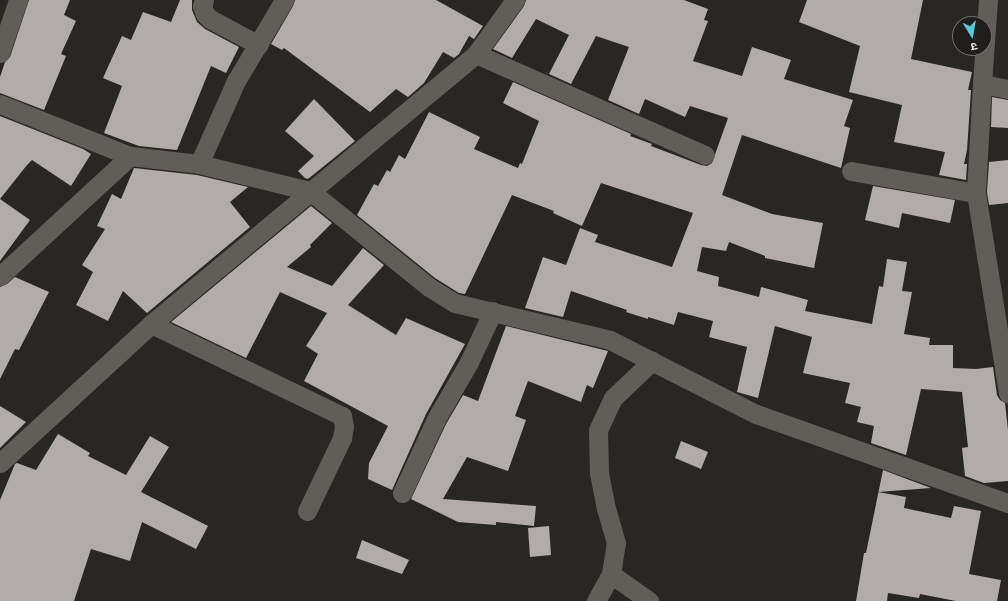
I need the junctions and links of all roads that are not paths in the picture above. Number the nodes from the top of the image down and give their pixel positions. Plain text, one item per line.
1 (18, 0) edge
2 (204, 0) edge
3 (284, 0) edge
4 (516, 0) edge
5 (988, 0) edge
6 (259, 45) junction
7 (0, 53) edge
8 (476, 54) junction
9 (982, 84) junction
10 (1008, 89) edge
11 (0, 104) edge
12 (705, 154) dead end
13 (130, 156) junction
14 (199, 164) junction
15 (852, 171) dead end
16 (310, 191) junction
17 (976, 193) junction
18 (0, 276) edge
19 (493, 311) junction
20 (151, 324) junction
21 (652, 361) junction
22 (1008, 393) edge
23 (0, 463) edge
24 (402, 493) dead end
25 (1008, 503) edge
26 (307, 511) dead end
27 (611, 574) junction
28 (596, 601) edge
29 (649, 601) edge

1 - 7 street
2 - 6 street
3 - 6 street
4 - 8 street
5 - 9 street
6 - 14 street
8 - 12 street
8 - 16 street
9 - 10 street
9 - 17 street
11 - 13 street
13 - 14 street
13 - 18 street
14 - 16 street
15 - 17 street
16 - 19 street
16 - 20 street
17 - 22 street
19 - 21 street
19 - 24 street
20 - 23 street
20 - 26 street
21 - 25 street
21 - 27 street
27 - 28 street
27 - 29 street

